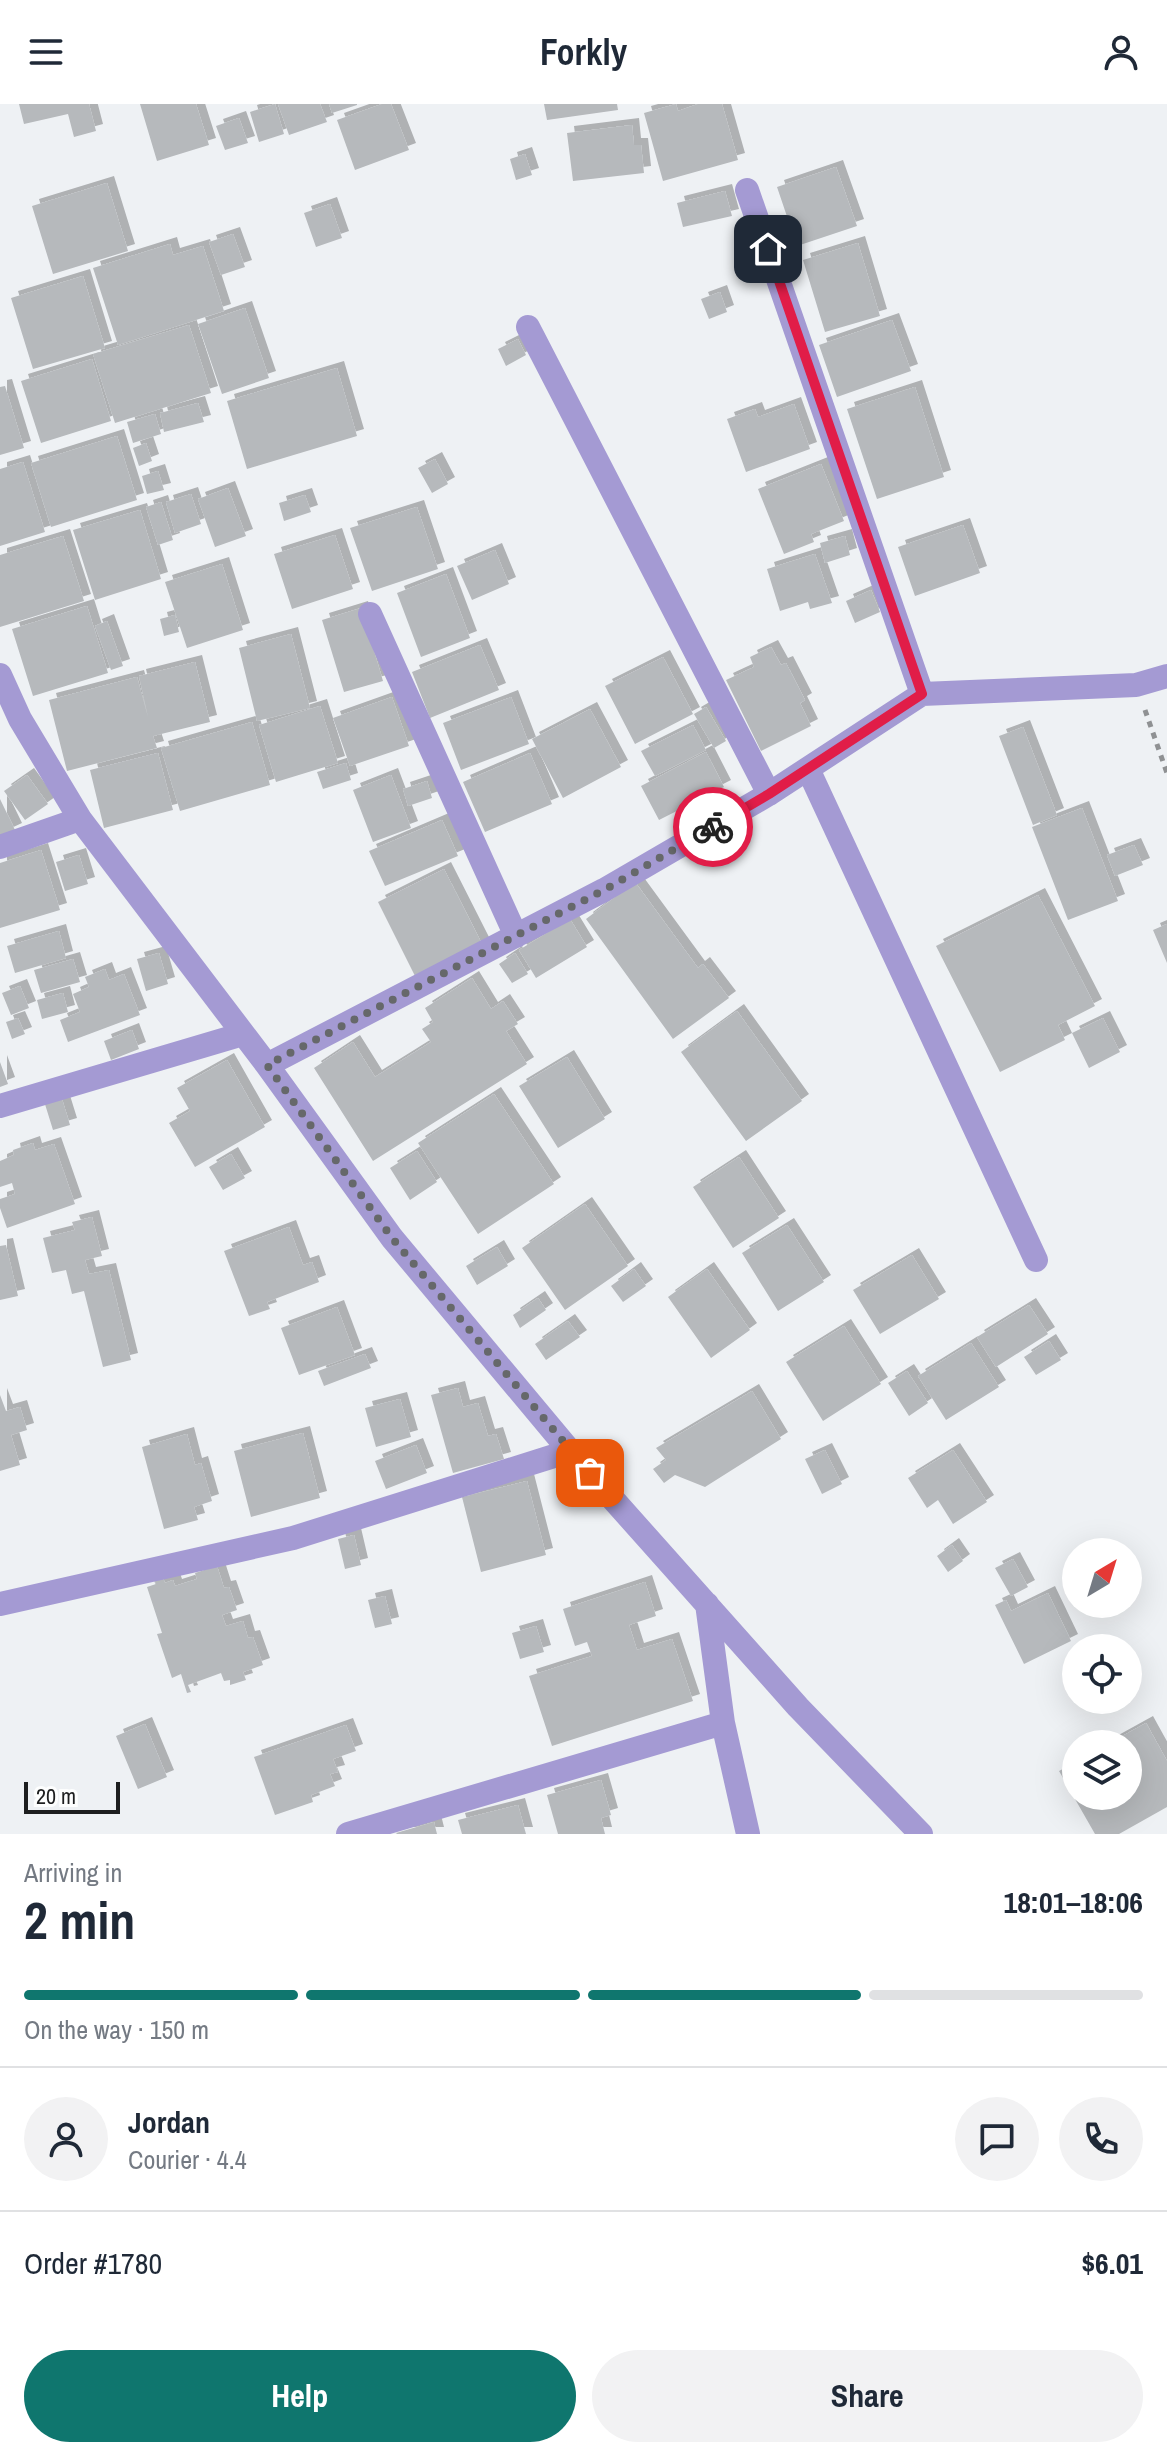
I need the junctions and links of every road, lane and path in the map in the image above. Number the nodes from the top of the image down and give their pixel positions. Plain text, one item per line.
1 (747, 190) dead end
2 (528, 327) dead end
3 (370, 614) dead end
4 (0, 675) edge
5 (1167, 676) edge
6 (1136, 685) junction
7 (922, 694) junction
8 (808, 769) junction
9 (1167, 773) edge
10 (769, 794) junction
11 (80, 819) junction
12 (0, 847) edge
13 (516, 936) junction
14 (243, 1034) junction
15 (267, 1065) junction
16 (0, 1106) edge
17 (1036, 1260) dead end
18 (570, 1451) junction
19 (0, 1604) edge
20 (707, 1604) junction
21 (723, 1723) junction
22 (348, 1834) edge
23 (748, 1834) edge
24 (921, 1834) edge

1 - 7 street
2 - 10 street
3 - 13 street
4 - 11 street
5 - 6 street
6 - 7 street
6 - 9 path
7 - 8 street
8 - 10 street
8 - 17 street
10 - 13 street
11 - 12 street
11 - 14 street
13 - 15 street
14 - 15 street
14 - 16 street
15 - 18 street
18 - 19 street
18 - 20 street
20 - 21 street
20 - 24 street
21 - 22 street
21 - 23 street

